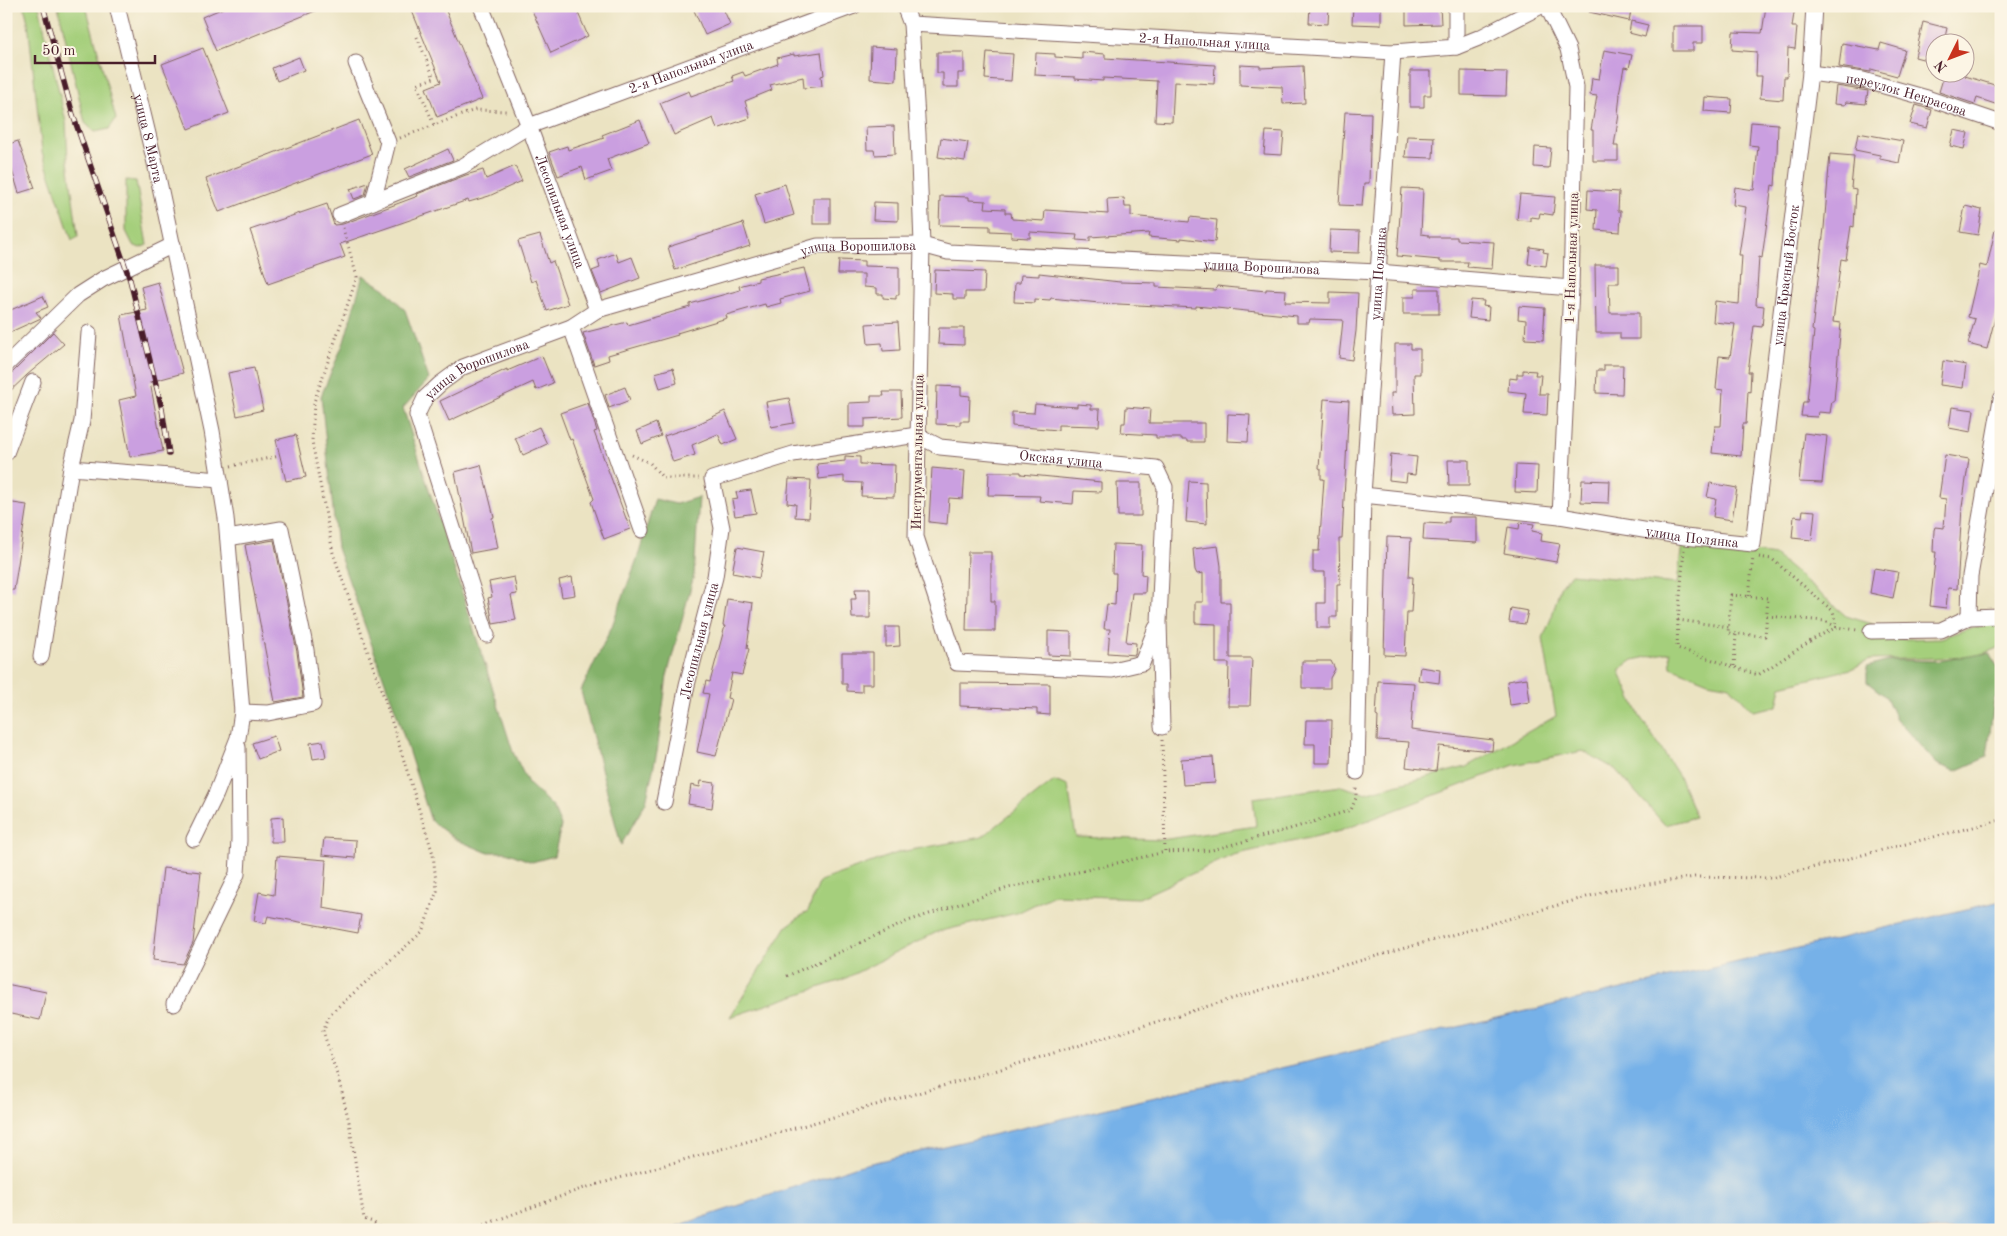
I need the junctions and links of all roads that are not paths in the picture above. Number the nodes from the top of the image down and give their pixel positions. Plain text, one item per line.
1 (117, 6) edge
2 (481, 6) edge
3 (854, 6) edge
4 (904, 6) edge
5 (1456, 6) edge
6 (1541, 6) edge
7 (1547, 6) edge
8 (1814, 6) edge
9 (911, 24) junction
10 (1456, 47) junction
11 (1393, 52) junction
12 (356, 63) dead end
13 (1810, 73) junction
14 (2001, 123) edge
15 (529, 126) junction
16 (373, 202) junction
17 (340, 215) road end
18 (173, 245) junction
19 (922, 245) junction
20 (1378, 272) junction
21 (1571, 288) junction
22 (598, 310) junction
23 (571, 327) junction
24 (89, 333) dead end
25 (6, 365) edge
26 (33, 382) dead end
27 (2001, 399) edge
28 (917, 435) junction
29 (6, 453) edge
30 (71, 468) junction
31 (219, 474) junction
32 (1363, 495) junction
33 (1560, 516) junction
34 (642, 530) dead end
35 (228, 538) junction
36 (1753, 544) joint
37 (2001, 616) edge
38 (1969, 617) junction
39 (1158, 622) junction
40 (1871, 632) dead end
41 (487, 635) dead end
42 (41, 657) dead end
43 (242, 712) junction
44 (1162, 726) road end
45 (238, 738) junction
46 (1357, 772) road end
47 (664, 802) dead end
48 (194, 839) dead end
49 (174, 1004) dead end

1 - 18 street, улица 8 Марта
2 - 15 street, Лесопильная улица
3 - 15 street, 2-я Напольная улица
4 - 9 street, Инструментальная улица
5 - 10 street
6 - 10 street, 2-я Напольная улица
7 - 21 street, 1-я Напольная улица
8 - 13 street, улица Красный Восток
9 - 11 street, 2-я Напольная улица
9 - 19 street, Инструментальная улица
10 - 11 street, 2-я Напольная улица
11 - 20 street, улица Полянка
12 - 16 street
13 - 14 street, переулок Некрасова
13 - 36 street, улица Красный Восток
15 - 16 street, 2-я Напольная улица
15 - 22 street, Лесопильная улица
16 - 17 street, 2-я Напольная улица
18 - 25 street
18 - 31 street, улица 8 Марта
19 - 20 street, улица Ворошилова
19 - 22 street, улица Ворошилова
19 - 28 street, Инструментальная улица
20 - 21 street, улица Ворошилова
20 - 32 street, улица Полянка
21 - 33 street, 1-я Напольная улица
22 - 23 street, улица Ворошилова
23 - 34 street
23 - 41 street, улица Ворошилова
24 - 30 street
26 - 29 street
27 - 38 street
28 - 39 street, Окская улица
28 - 39 street, Инструментальная улица
28 - 47 street, Лесопильная улица
30 - 31 street
30 - 42 street
31 - 35 street, улица 8 Марта
32 - 33 street, улица Полянка
32 - 46 street, улица Полянка
33 - 36 street, улица Полянка
35 - 43 street, улица 8 Марта
35 - 43 street
37 - 38 street
38 - 40 street
39 - 44 street, Окская улица
43 - 45 street, улица 8 Марта
45 - 48 street
45 - 49 street

